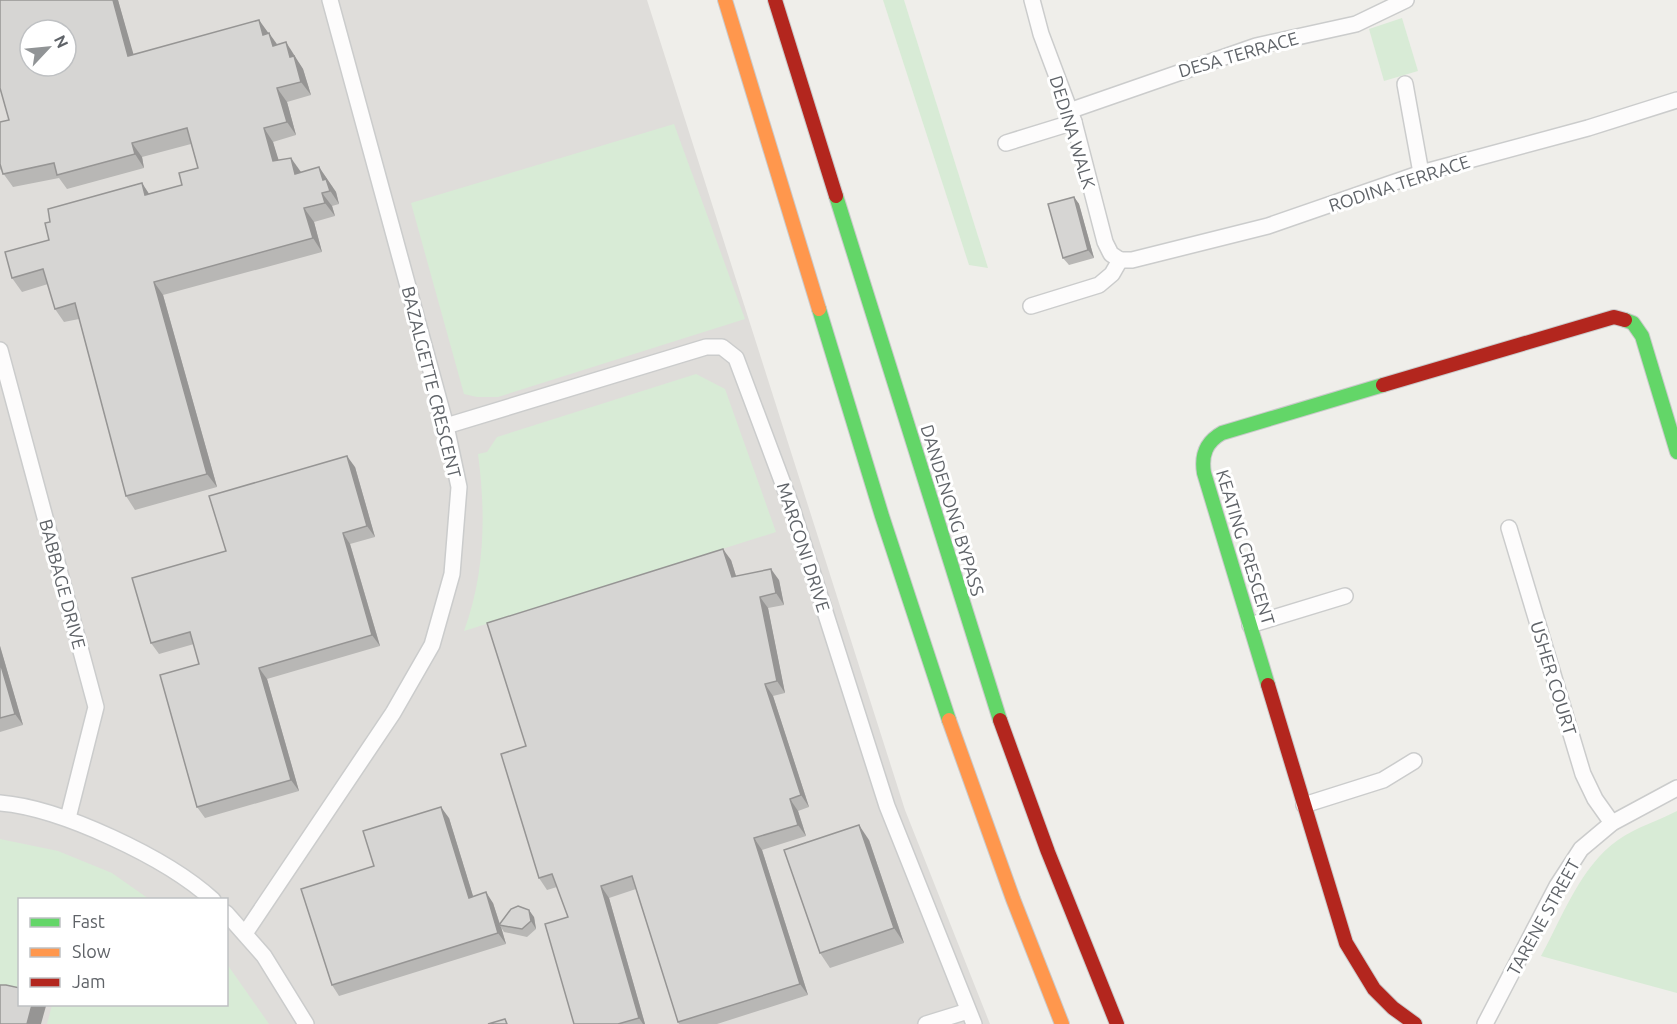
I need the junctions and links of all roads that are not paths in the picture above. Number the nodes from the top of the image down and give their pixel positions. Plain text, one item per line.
1 (330, 0) edge
2 (725, 0) edge
3 (775, 0) edge
4 (1032, 0) edge
5 (1406, 0) edge
6 (1405, 84) dead end
7 (1677, 100) edge
8 (1071, 117) junction
9 (1006, 143) dead end
10 (1421, 173) junction
11 (1120, 260) junction
12 (1031, 306) dead end
13 (0, 350) edge
14 (446, 426) junction
15 (1677, 452) edge
16 (1509, 528) dead end
17 (1345, 596) dead end
18 (1250, 624) junction
19 (1414, 761) dead end
20 (1677, 788) edge
21 (0, 803) edge
22 (1304, 805) junction
23 (68, 818) junction
24 (1612, 823) junction
25 (210, 898) edge
26 (228, 915) edge
27 (246, 932) junction
28 (971, 1018) edge
29 (306, 1024) edge
30 (926, 1024) edge
31 (1062, 1024) edge
32 (1117, 1024) edge
33 (1415, 1024) edge
34 (1485, 1024) edge

1 - 14 street, BAZALGETTE CRESCENT
2 - 31 main road
3 - 32 main road, DANDENONG BYPASS
4 - 8 street, DEDINA WALK
5 - 8 street, DESA TERRACE
6 - 10 street
7 - 10 street, RODINA TERRACE
8 - 9 street, DESA TERRACE
8 - 11 street, DEDINA WALK
10 - 11 street, RODINA TERRACE
11 - 12 street
13 - 23 street, BABBAGE DRIVE
14 - 27 street, BAZALGETTE CRESCENT
14 - 28 street, MARCONI DRIVE
15 - 18 main road, KEATING CRESCENT
16 - 24 street, USHER COURT
17 - 18 street
18 - 22 main road, KEATING CRESCENT
19 - 22 street
20 - 24 street, TARENE STREET
21 - 23 street
22 - 33 main road, KEATING CRESCENT
23 - 25 street
24 - 34 street, TARENE STREET
26 - 27 street
27 - 29 street
28 - 30 street

